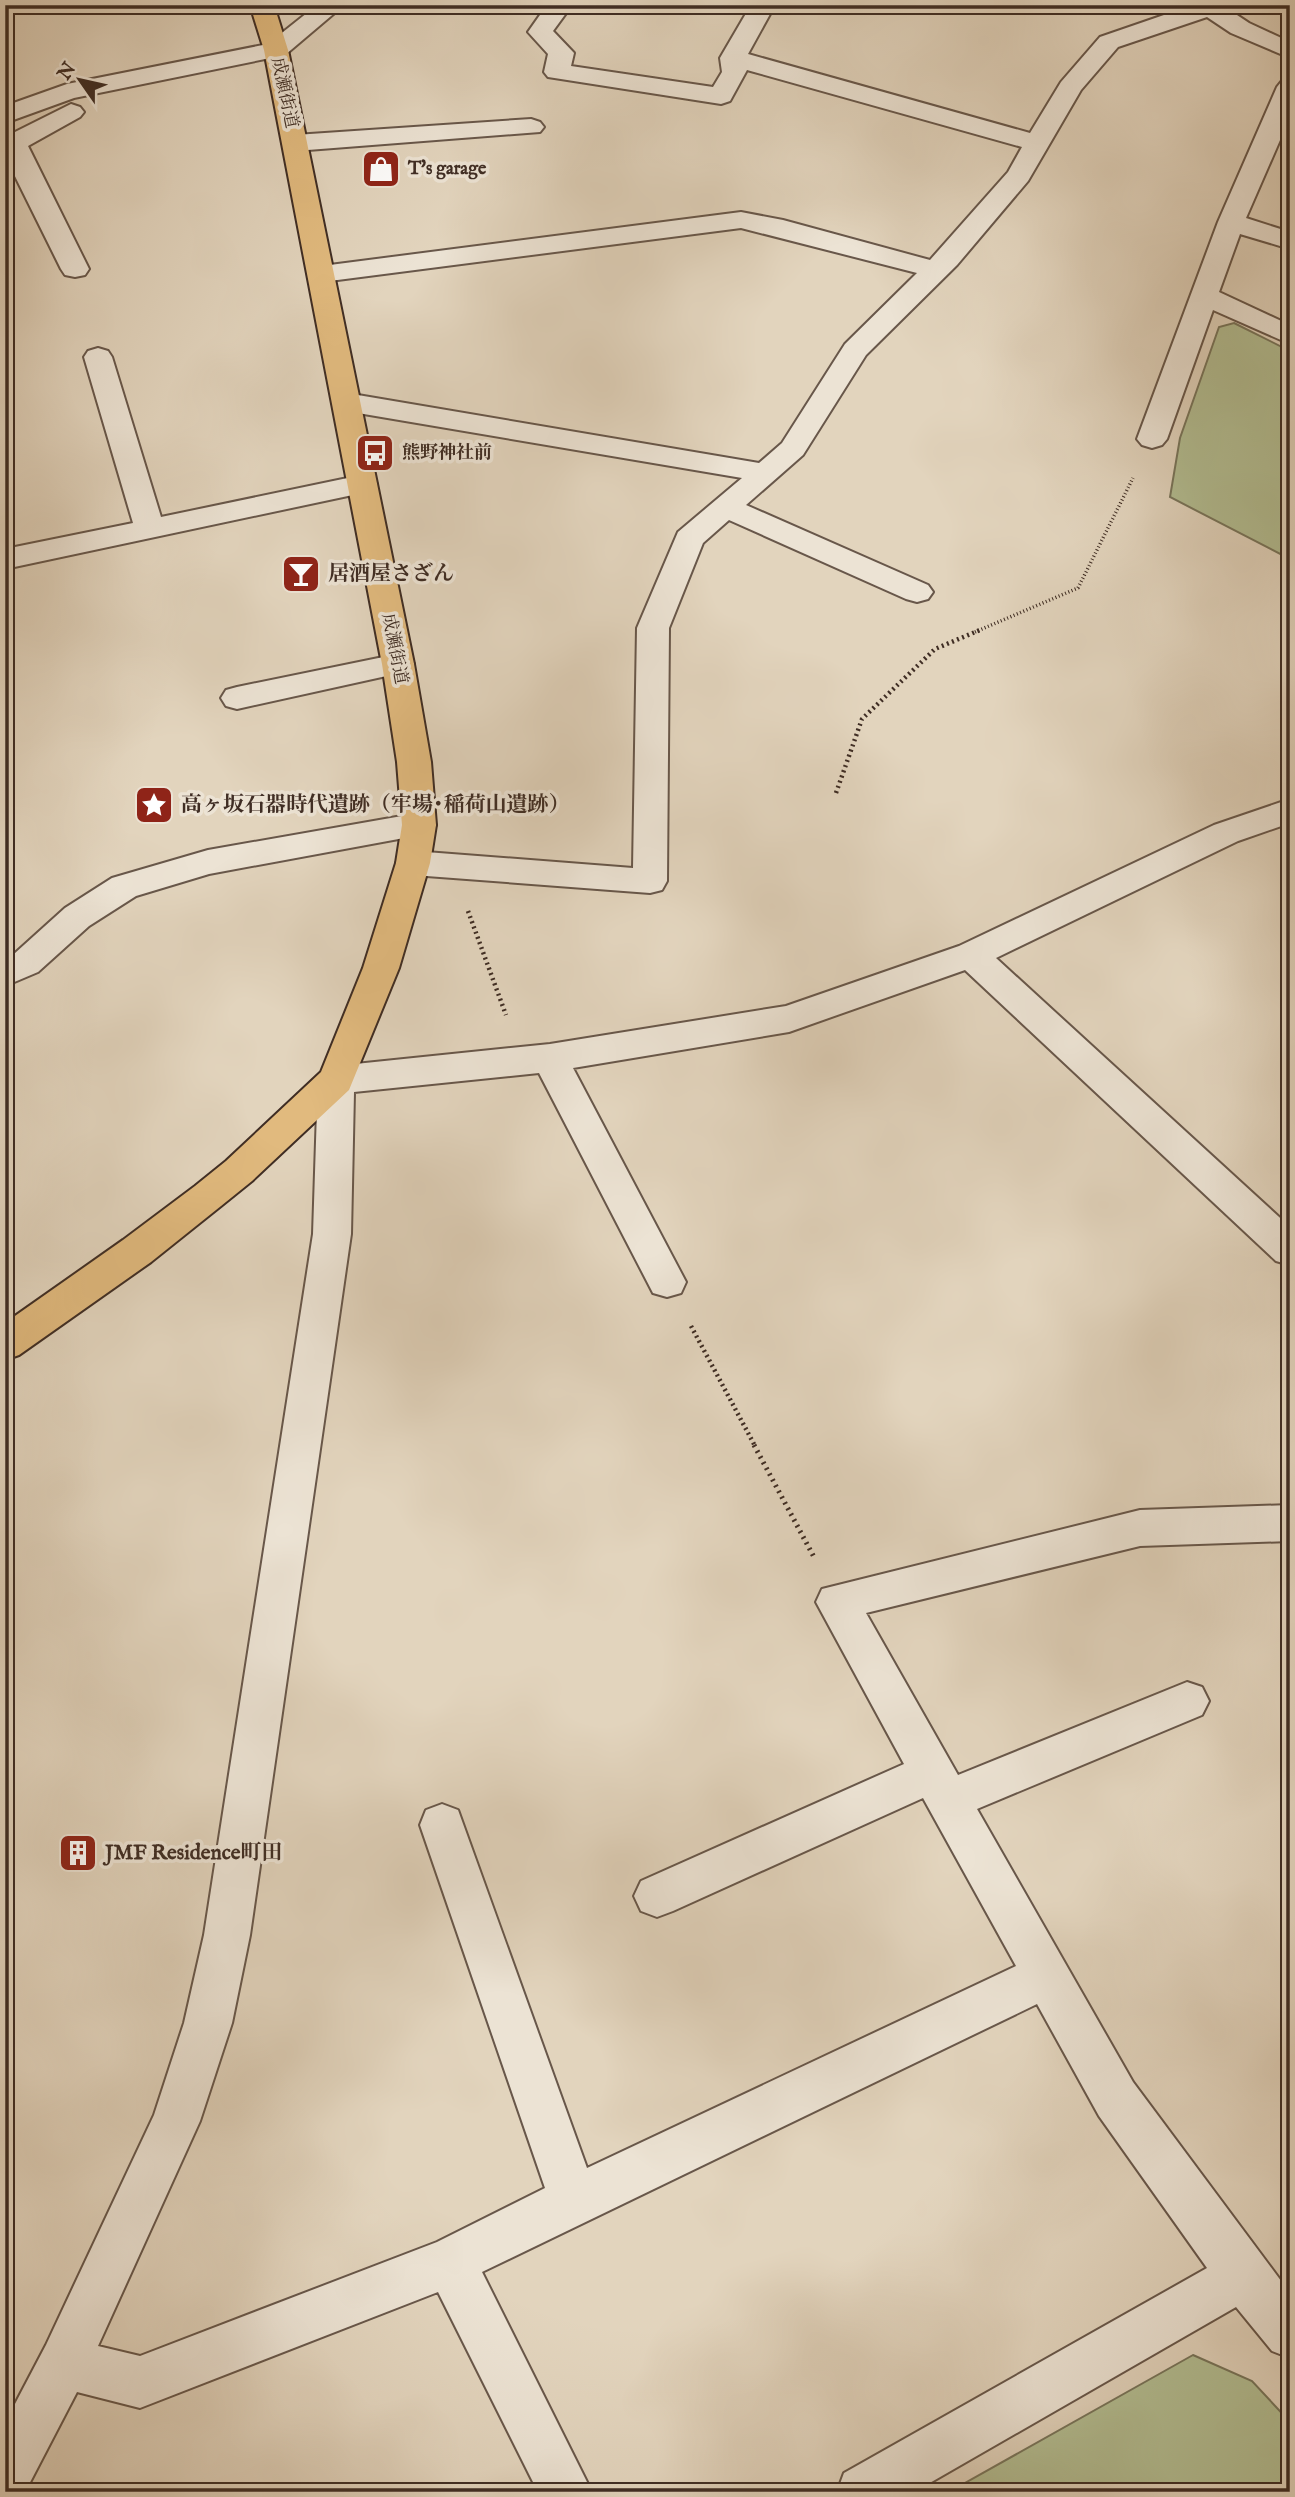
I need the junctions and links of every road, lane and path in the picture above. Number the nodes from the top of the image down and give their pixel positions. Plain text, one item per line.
1 (262, 5) edge
2 (332, 5) edge
3 (560, 5) edge
4 (763, 5) edge
5 (1211, 6) edge
6 (276, 50) junction
7 (1290, 51) edge
8 (733, 58) junction
9 (130, 79) junction
10 (1290, 87) edge
11 (5, 115) edge
12 (531, 127) dead end
13 (295, 143) junction
14 (1037, 143) junction
15 (10, 145) edge
16 (1231, 222) junction
17 (1290, 241) edge
18 (75, 269) dead end
19 (935, 270) junction
20 (322, 274) junction
21 (1204, 295) junction
22 (1290, 336) edge
23 (98, 357) dead end
24 (346, 402) junction
25 (1152, 439) joint
26 (766, 474) junction
27 (362, 484) junction
28 (727, 508) junction
29 (149, 527) junction
30 (5, 559) edge
31 (917, 592) dead end
32 (398, 664) junction
33 (237, 698) dead end
34 (836, 793) dead end
35 (1290, 810) edge
36 (419, 825) junction
37 (413, 863) junction
38 (451, 864) junction
39 (971, 955) junction
40 (5, 973) edge
41 (536, 1060) junction
42 (336, 1080) junction
43 (1290, 1250) edge
44 (667, 1282) joint
45 (5, 1344) edge
46 (1290, 1523) edge
47 (837, 1602) junction
48 (1187, 1701) dead end
49 (940, 1786) junction
50 (442, 1825) dead end
51 (657, 1896) dead end
52 (1046, 1976) junction
53 (574, 2200) junction
54 (450, 2262) junction
55 (1243, 2275) junction
56 (1290, 2333) edge
57 (64, 2364) junction
58 (5, 2477) edge
59 (566, 2492) edge
60 (863, 2492) edge

1 - 6 main road, 成瀬街道
2 - 6 street
3 - 8 street
4 - 8 street
5 - 7 street
5 - 14 street
6 - 9 street
6 - 13 main road, 成瀬街道
8 - 14 street
9 - 11 street
9 - 15 street
10 - 16 street
12 - 13 street
13 - 20 main road, 成瀬街道
14 - 19 street
15 - 18 street
16 - 17 street
16 - 21 street
19 - 20 street
19 - 26 street
20 - 24 main road, 成瀬街道
21 - 22 street
21 - 25 street
23 - 29 street
24 - 26 street
24 - 27 main road, 成瀬街道
25 - 34 path
26 - 28 street
27 - 29 street
27 - 32 main road, 成瀬街道
28 - 31 street
28 - 38 street
29 - 30 street
32 - 33 street
32 - 36 main road, 成瀬街道
35 - 39 street
36 - 37 main road, 成瀬街道
36 - 40 street
37 - 38 street
37 - 42 main road, 成瀬街道
38 - 41 path
39 - 41 street
39 - 43 street
41 - 42 street
41 - 44 street
42 - 45 main road
42 - 57 street
44 - 47 path
46 - 47 street
47 - 49 street
48 - 49 street
49 - 51 street
49 - 52 street
50 - 53 street
52 - 53 street
52 - 55 street
53 - 54 street
54 - 57 street
54 - 59 street
55 - 56 street
55 - 60 street
57 - 58 street

